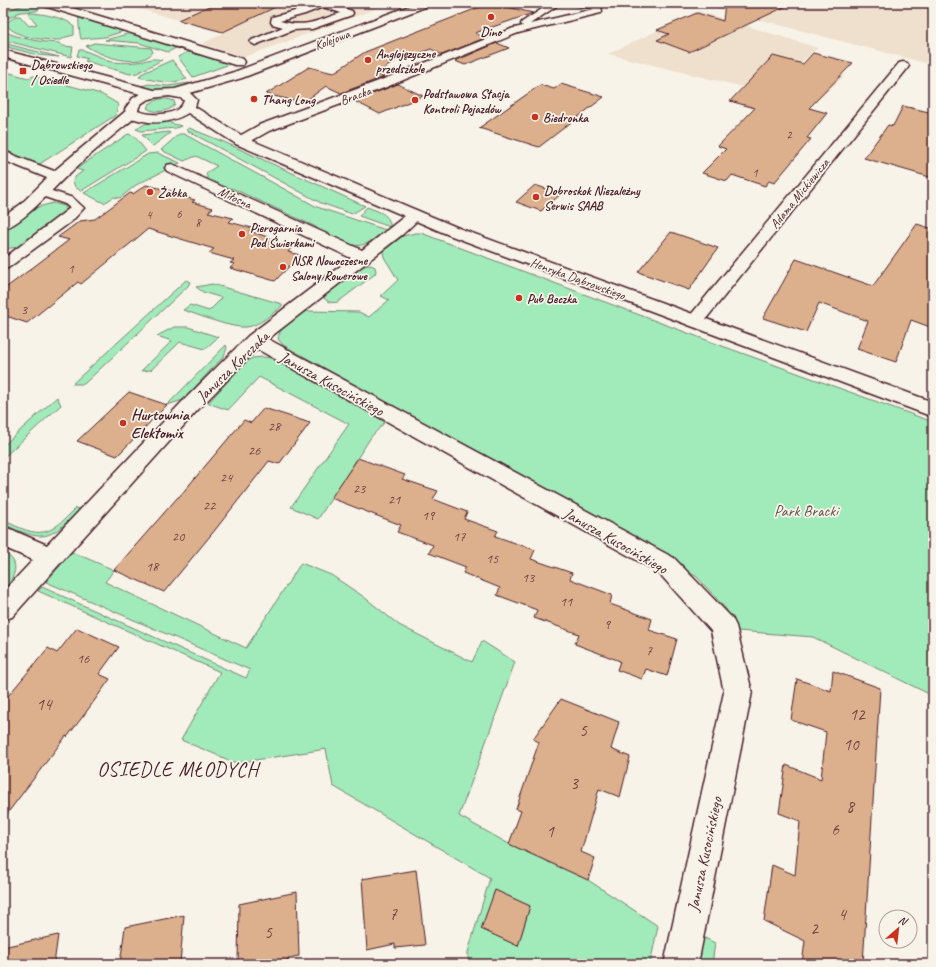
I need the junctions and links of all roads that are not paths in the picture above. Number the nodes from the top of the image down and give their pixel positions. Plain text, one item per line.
1 (45, 3) edge
2 (426, 3) edge
3 (557, 3) edge
4 (579, 3) edge
5 (324, 4) edge
6 (292, 27) junction
7 (514, 31) junction
8 (255, 42) dead end
9 (3, 53) edge
10 (903, 66) dead end
11 (238, 68) junction
12 (88, 78) junction
13 (175, 93) junction
14 (155, 94) junction
15 (189, 104) junction
16 (132, 109) junction
17 (167, 118) junction
18 (151, 119) junction
19 (235, 138) junction
20 (3, 155) edge
21 (81, 155) junction
22 (172, 168) dead end
23 (56, 177) junction
24 (43, 192) junction
25 (415, 215) junction
26 (3, 224) edge
27 (363, 257) junction
28 (3, 265) edge
29 (695, 321) junction
30 (254, 340) junction
31 (933, 410) edge
32 (3, 536) edge
33 (51, 557) junction
34 (3, 609) edge
35 (681, 964) edge

1 - 11 street
2 - 11 street, Kolejowa
3 - 7 lane
4 - 7 lane
5 - 6 lane
5 - 6 lane
6 - 8 lane
7 - 19 street, Bracka
9 - 12 street
10 - 29 street, Adama Mickiewicza
11 - 13 street, Kolejowa
11 - 15 street, Kolejowa
12 - 14 street
12 - 16 street
13 - 14 street
13 - 15 street, Henryka Dąbrowskiego
14 - 16 street
15 - 17 street, Kolejowa
15 - 19 street, Henryka Dąbrowskiego
16 - 18 street
16 - 21 street
17 - 18 street
17 - 19 street, Henryka Dąbrowskiego
18 - 21 street
19 - 25 street, Henryka Dąbrowskiego
20 - 23 street
21 - 23 street
22 - 27 street, Miłosna
23 - 24 street
24 - 26 street
24 - 28 lane
25 - 27 street, Janusza Korczaka
25 - 29 street, Henryka Dąbrowskiego
27 - 30 street, Janusza Korczaka
29 - 31 street, Henryka Dąbrowskiego
30 - 33 street, Janusza Korczaka
30 - 35 street, Janusza Kusocińskiego
32 - 33 street
33 - 34 street, Janusza Korczaka

